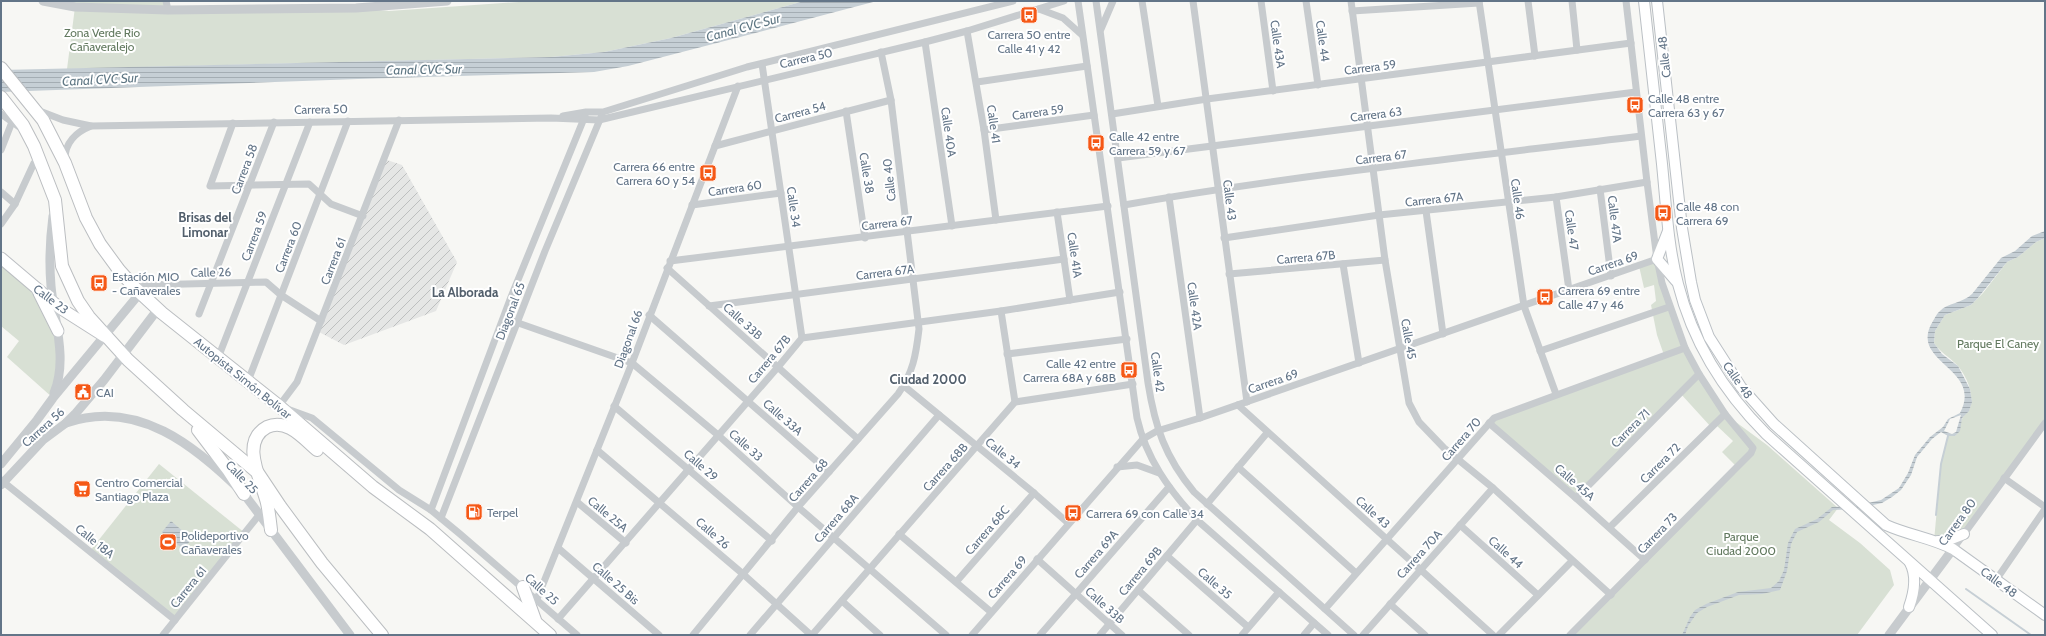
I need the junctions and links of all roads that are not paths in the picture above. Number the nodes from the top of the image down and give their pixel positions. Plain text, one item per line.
1 (43, 1) edge
2 (447, 1) edge
3 (1013, 1) edge
4 (1064, 1) edge
5 (1078, 1) edge
6 (1081, 1) edge
7 (1112, 1) edge
8 (1142, 1) edge
9 (1193, 1) edge
10 (1261, 1) edge
11 (1306, 1) edge
12 (1351, 1) edge
13 (1528, 1) edge
14 (1572, 1) edge
15 (1626, 1) edge
16 (1644, 1) edge
17 (1657, 1) edge
18 (417, 2) edge
19 (1479, 2) edge
20 (394, 3) edge
21 (1096, 3) edge
22 (279, 5) edge
23 (167, 6) edge
24 (1039, 9) junction
25 (1079, 9) junction
26 (1352, 11) junction
27 (967, 31) junction
28 (1100, 31) junction
29 (1083, 35) junction
30 (925, 42) junction
31 (1631, 43) junction
32 (1577, 50) junction
33 (881, 52) junction
34 (1535, 56) junction
35 (1487, 63) junction
36 (762, 64) junction
37 (1087, 66) junction
38 (1, 68) edge
39 (1361, 79) junction
40 (764, 80) junction
41 (977, 82) junction
42 (1318, 85) junction
43 (738, 86) junction
44 (1273, 91) junction
45 (1636, 92) junction
46 (1, 97) edge
47 (1207, 99) junction
48 (891, 100) junction
49 (32, 105) junction
50 (1158, 106) junction
51 (5, 110) edge
52 (1496, 110) junction
53 (846, 111) junction
54 (586, 112) junction
55 (603, 112) junction
56 (1112, 114) junction
57 (1094, 115) junction
58 (551, 118) junction
59 (399, 120) junction
60 (583, 120) junction
61 (599, 120) junction
62 (348, 121) junction
63 (12, 122) junction
64 (274, 122) junction
65 (310, 122) junction
66 (232, 123) junction
67 (91, 126) junction
68 (1367, 126) junction
69 (984, 130) junction
70 (772, 131) junction
71 (28, 133) junction
72 (1641, 136) junction
73 (1212, 145) junction
74 (716, 146) junction
75 (1, 150) edge
76 (1500, 154) junction
77 (1118, 158) junction
78 (39, 160) junction
79 (65, 164) junction
80 (1373, 169) junction
81 (1647, 182) junction
82 (250, 185) junction
83 (286, 185) junction
84 (1600, 189) junction
85 (1218, 191) junction
86 (1, 192) edge
87 (780, 193) junction
88 (319, 195) junction
89 (1169, 197) junction
90 (1556, 197) junction
91 (55, 200) junction
92 (1507, 203) junction
93 (15, 204) junction
94 (692, 205) junction
95 (1124, 205) junction
96 (1108, 206) junction
97 (1426, 211) junction
98 (1058, 212) junction
99 (1379, 215) junction
100 (363, 216) junction
101 (996, 220) junction
102 (1, 224) edge
103 (952, 226) junction
104 (1669, 227) junction
105 (906, 232) junction
106 (865, 238) junction
107 (1224, 238) junction
108 (788, 248) junction
109 (1, 258) edge
110 (1064, 259) junction
111 (1657, 259) junction
112 (1385, 260) junction
113 (1343, 264) junction
114 (668, 265) junction
115 (1229, 274) junction
116 (1611, 276) junction
117 (912, 279) junction
118 (248, 282) junction
119 (211, 283) junction
120 (1678, 283) junction
121 (35, 288) junction
122 (1570, 290) junction
123 (138, 291) junction
124 (1120, 292) junction
125 (795, 294) junction
126 (281, 295) junction
127 (1070, 300) junction
128 (54, 302) junction
129 (709, 306) junction
130 (1524, 306) junction
131 (1669, 307) junction
132 (158, 309) junction
133 (1001, 311) junction
134 (199, 314) dead end
135 (649, 315) junction
136 (504, 318) junction
137 (321, 321) junction
138 (517, 322) junction
139 (918, 325) junction
140 (58, 331) junction
141 (1443, 334) junction
142 (104, 336) junction
143 (497, 338) junction
144 (802, 338) junction
145 (1127, 339) junction
146 (511, 340) junction
147 (1685, 348) junction
148 (1399, 349) junction
149 (1540, 351) junction
150 (1007, 354) junction
151 (123, 355) junction
152 (218, 358) junction
153 (632, 363) junction
154 (1359, 363) junction
155 (778, 367) junction
156 (1699, 374) junction
157 (248, 381) junction
158 (1133, 384) junction
159 (904, 386) junction
160 (1556, 394) junction
161 (53, 398) junction
162 (748, 401) junction
163 (1015, 402) junction
164 (1247, 402) junction
165 (1238, 405) junction
166 (279, 406) junction
167 (614, 406) junction
168 (183, 410) junction
169 (1725, 414) junction
170 (939, 416) junction
171 (1200, 418) junction
172 (66, 423) junction
173 (1488, 423) junction
174 (2045, 423) edge
175 (1157, 431) junction
176 (1267, 432) junction
177 (718, 435) junction
178 (858, 439) junction
179 (1143, 439) junction
180 (977, 447) junction
181 (597, 450) junction
182 (1458, 459) junction
183 (1, 464) edge
184 (1117, 467) junction
185 (1238, 467) junction
186 (689, 469) junction
187 (829, 472) junction
188 (258, 473) junction
189 (1159, 473) junction
190 (2004, 478) junction
191 (2, 482) edge
192 (373, 487) junction
193 (1169, 487) junction
194 (1493, 488) junction
195 (1034, 493) junction
196 (244, 494) junction
197 (1576, 498) junction
198 (577, 502) junction
199 (660, 503) junction
200 (1207, 504) junction
201 (2045, 506) edge
202 (798, 507) junction
203 (431, 510) junction
204 (260, 515) junction
205 (441, 518) junction
206 (1197, 520) junction
207 (1068, 523) junction
208 (1460, 525) junction
209 (1610, 527) junction
210 (271, 530) junction
211 (899, 534) junction
212 (1964, 534) junction
213 (833, 537) junction
214 (1386, 539) junction
215 (772, 541) junction
216 (1934, 541) junction
217 (626, 543) junction
218 (558, 548) junction
219 (1953, 549) junction
220 (1167, 556) junction
221 (1037, 559) junction
222 (1646, 560) junction
223 (1572, 561) junction
224 (1909, 561) junction
225 (870, 569) junction
226 (1420, 570) junction
227 (1356, 573) junction
228 (744, 574) junction
229 (594, 579) junction
230 (1930, 580) junction
231 (1996, 580) junction
232 (957, 581) junction
233 (523, 587) junction
234 (1138, 590) junction
235 (1279, 592) junction
236 (1076, 594) junction
237 (1538, 595) junction
238 (1611, 595) junction
239 (537, 599) junction
240 (842, 601) junction
241 (776, 604) junction
242 (1390, 604) junction
243 (1909, 606) junction
244 (1325, 609) junction
245 (992, 612) junction
246 (2045, 614) edge
247 (558, 619) junction
248 (175, 620) junction
249 (535, 621) junction
250 (1314, 623) junction
251 (1109, 624) junction
252 (1248, 627) junction
253 (1891, 634) edge
254 (163, 635) edge
255 (350, 635) edge
256 (382, 635) edge
257 (550, 635) edge
258 (577, 635) edge
259 (659, 635) edge
260 (692, 635) edge
261 (750, 635) edge
262 (811, 635) edge
263 (880, 635) edge
264 (946, 635) edge
265 (972, 635) edge
266 (1040, 635) edge
267 (1100, 635) edge
268 (1122, 635) edge
269 (1189, 635) edge
270 (1242, 635) edge
271 (1304, 635) edge
272 (1328, 635) edge
273 (1354, 635) edge
274 (1363, 635) edge
275 (1425, 635) edge
276 (1493, 635) edge
277 (1499, 635) edge
278 (1570, 635) edge
279 (1992, 635) edge

1 - 23 street
2 - 18 street
3 - 36 street, Carrera 50
4 - 24 street, Carrera 50
5 - 25 street
6 - 25 street
7 - 28 street
8 - 50 street
9 - 47 street, Calle 43
10 - 44 street, Calle 43A
11 - 42 street, Calle 44
12 - 26 street, Calle 45
13 - 34 street
14 - 32 street
15 - 31 street
16 - 104 main road, Calle 48
17 - 216 main road, Calle 48
18 - 20 street
19 - 26 street
19 - 35 street, Calle 46
20 - 22 street
21 - 28 street, Calle 42
22 - 23 street
24 - 27 street, Carrera 50
24 - 29 street
25 - 29 street
26 - 39 street, Calle 45
27 - 30 street, Carrera 50
27 - 41 street, Calle 41
28 - 56 street, Calle 42
29 - 37 street
30 - 33 street, Carrera 50
30 - 103 street, Calle 40A
31 - 32 street, Carrera 59
31 - 45 street
32 - 34 street, Carrera 59
33 - 40 street, Carrera 50
33 - 48 street, Calle 40
34 - 35 street, Carrera 59
35 - 39 street, Carrera 59
35 - 52 street, Calle 46
36 - 40 street, Calle 34
36 - 55 street, Carrera 50
37 - 41 street
37 - 57 street
38 - 49 highway, Autopista Simón Bolívar
39 - 42 street, Carrera 59
39 - 68 street, Calle 45
40 - 43 street, Carrera 50
40 - 70 street, Calle 34
41 - 69 street, Calle 41
42 - 44 street, Carrera 59
43 - 61 street, Carrera 50
43 - 74 street, Diagonal 66
44 - 47 street, Carrera 59
45 - 52 street, Carrera 63
45 - 72 street
46 - 51 highway
47 - 50 street, Carrera 59
47 - 73 street, Calle 43
48 - 53 street, Carrera 54
48 - 105 street, Calle 40
49 - 67 street, Carrera 50
49 - 79 highway, Autopista Simón Bolívar
50 - 56 street, Carrera 59
51 - 63 street
51 - 71 highway
52 - 68 street, Carrera 63
52 - 76 street, Calle 46
53 - 70 street, Carrera 54
53 - 106 street, Calle 38
54 - 55 street, Carrera 50
54 - 58 street, Carrera 50
54 - 60 street, Diagonal 65
55 - 61 street, Diagonal 65
56 - 77 street, Calle 42
57 - 69 street, Carrera 59
57 - 96 street
58 - 59 street, Carrera 50
58 - 60 street, Carrera 50
59 - 62 street, Carrera 50
59 - 100 street, Carrera 61
60 - 61 street, Carrera 50
60 - 136 street, Diagonal 65
61 - 138 street, Diagonal 65
62 - 65 street, Carrera 50
62 - 88 street, Carrera 60
63 - 71 street
63 - 75 street
64 - 65 street, Carrera 50
64 - 66 street, Carrera 50
64 - 82 street, Carrera 58
65 - 83 street, Carrera 59
66 - 67 street, Carrera 50
66 - 82 street
67 - 79 street
68 - 73 street, Carrera 63
68 - 80 street, Calle 45
69 - 101 street, Calle 41
70 - 74 street, Carrera 54
70 - 87 street, Calle 34
71 - 78 highway
72 - 76 street, Carrera 67
72 - 81 street
73 - 77 street, Carrera 63
73 - 85 street, Calle 43
74 - 94 street, Diagonal 66
76 - 80 street, Carrera 67
76 - 92 street, Calle 46
77 - 95 street, Calle 42
78 - 91 highway
78 - 93 street
79 - 123 highway, Autopista Simón Bolívar
80 - 85 street, Carrera 67
80 - 99 street, Calle 45
81 - 84 street, Carrera 67A
81 - 111 street
82 - 83 street
82 - 119 street, Carrera 58
83 - 88 street
83 - 118 street, Carrera 59
84 - 90 street, Carrera 67A
84 - 116 street, Calle 47A
85 - 89 street, Carrera 67
85 - 107 street, Calle 43
86 - 93 street
87 - 94 street, Carrera 60
87 - 108 street, Calle 34
88 - 100 street
88 - 126 street, Carrera 60
89 - 95 street, Carrera 67
89 - 171 street, Calle 42A
90 - 92 street, Carrera 67A
90 - 122 street, Calle 47
91 - 128 street, Carrera 56
91 - 142 highway
92 - 97 street, Carrera 67A
92 - 130 street, Calle 46
93 - 102 street
94 - 114 street, Diagonal 66
95 - 175 street, Calle 42
96 - 98 street, Carrera 67
96 - 124 street
97 - 99 street, Carrera 67A
97 - 141 street
98 - 101 street, Carrera 67
98 - 110 street, Calle 41A
99 - 107 street, Carrera 67A
99 - 112 street, Calle 45
100 - 137 street, Carrera 61
101 - 103 street, Carrera 67
103 - 105 street, Carrera 67
104 - 111 main road
104 - 120 main road, Calle 48
105 - 106 street, Carrera 67
105 - 117 street, Calle 40
106 - 108 street, Carrera 67
107 - 115 street, Calle 43
108 - 114 street, Carrera 67
108 - 125 street, Calle 34
109 - 121 main road, Calle 23
110 - 117 street, Carrera 67A
110 - 127 street, Calle 41A
111 - 116 street, Carrera 69
111 - 120 main road
111 - 131 street
112 - 113 street, Carrera 67B
112 - 148 street, Calle 45
113 - 115 street, Carrera 67B
113 - 154 street
114 - 129 street, Calle 33B
114 - 135 street, Diagonal 66
115 - 164 street, Calle 43
116 - 122 street, Carrera 69
117 - 125 street, Carrera 67A
117 - 139 street, Calle 40
118 - 119 street, Calle 26
118 - 126 street, Calle 26
118 - 152 street, Carrera 59
119 - 123 street, Calle 26
119 - 134 street, Carrera 58
120 - 224 main road, Calle 48
121 - 128 main road, Calle 23
121 - 140 main road
122 - 130 street, Carrera 69
123 - 132 highway, Autopista Simón Bolívar
123 - 142 street, Carrera 56
124 - 127 street, Carrera 67B
124 - 145 street
125 - 129 street, Carrera 67A
125 - 144 street, Calle 34
126 - 137 street, Calle 26
126 - 157 street, Carrera 60
127 - 133 street, Carrera 67B
128 - 140 street, Carrera 56
128 - 142 main road, Calle 23
129 - 155 street, Calle 33B
130 - 141 street, Carrera 69
130 - 149 street, Calle 46
131 - 147 street
131 - 149 street
132 - 151 street, Carrera 56
132 - 152 highway, Autopista Simón Bolívar
133 - 139 street, Carrera 67B
133 - 150 street
135 - 153 street, Diagonal 66
135 - 162 street, Calle 33A
136 - 138 street, Calle 33
136 - 143 street, Diagonal 65
137 - 166 street, Carrera 61
138 - 146 street, Diagonal 65
138 - 153 street, Calle 33
139 - 144 street, Carrera 67B
139 - 159 street, Carrera 68
140 - 161 street, Carrera 56
141 - 148 street, Carrera 69
142 - 151 highway
142 - 161 street, Carrera 56
143 - 146 street
143 - 203 street, Diagonal 65
144 - 155 street, Carrera 67B
145 - 150 street
145 - 158 street
146 - 205 street, Diagonal 65
147 - 156 street
147 - 160 street, Carrera 70
148 - 154 street, Carrera 69
148 - 182 street, Calle 45
149 - 160 street, Calle 46
150 - 163 street
151 - 168 highway
151 - 172 street, Carrera 56
152 - 157 highway, Autopista Simón Bolívar
153 - 167 street, Diagonal 66
153 - 177 street, Calle 33
154 - 164 street, Carrera 69
155 - 162 street, Carrera 67B
155 - 178 street, Calle 33B
156 - 169 street
156 - 197 street, Carrera 71
157 - 166 highway, Autopista Simón Bolívar
158 - 163 street
158 - 179 street
159 - 170 street, Calle 34
159 - 178 street, Carrera 68
160 - 173 street, Carrera 70
161 - 183 street, Carrera 56
162 - 177 street, Carrera 67B
162 - 187 street, Calle 33A
163 - 180 street, Carrera 68B
164 - 165 street, Carrera 69
165 - 171 street, Carrera 69
165 - 176 street, Calle 43
166 - 192 highway, Autopista Simón Bolívar
166 - 203 street, Calle 25
167 - 181 street, Diagonal 66
167 - 186 street, Calle 29
168 - 188 highway
168 - 196 highway
169 - 209 street, Carrera 72
169 - 222 street, Carrera 73
170 - 180 street, Calle 34
170 - 213 street, Carrera 68A
171 - 175 street, Carrera 69
172 - 191 street, Carrera 56
172 - 196 street, Calle 25
173 - 182 street, Carrera 70
173 - 197 street, Calle 45A
174 - 190 street, Carrera 80
175 - 179 street, Carrera 69
175 - 200 street, Calle 42
176 - 185 street
176 - 214 street, Calle 43
177 - 186 street, Carrera 67B
177 - 202 street, Calle 33
178 - 187 street, Carrera 68
179 - 184 street, Carrera 69
179 - 189 street
180 - 195 street, Calle 34
180 - 211 street, Carrera 68B
181 - 198 street, Diagonal 66
181 - 199 street, Calle 26
182 - 194 street, Calle 45
182 - 214 street, Carrera 70
184 - 189 street
184 - 207 street, Carrera 69
185 - 200 street
185 - 227 street
186 - 199 street, Carrera 67B
186 - 215 street, Calle 29
187 - 202 street, Carrera 68
188 - 192 highway
188 - 210 highway
188 - 256 highway
189 - 193 street
190 - 201 street
190 - 212 street, Carrera 80
191 - 248 street, Calle 18A
192 - 249 highway, Autopista Simón Bolívar
193 - 206 street
193 - 236 street, Carrera 69A
194 - 208 street, Carrera 70A
194 - 223 street, Calle 45
195 - 207 street, Calle 34
195 - 232 street, Carrera 68C
196 - 204 street, Calle 25
197 - 209 street, Calle 45A
198 - 217 street, Calle 25A
198 - 218 street, Diagonal 66
199 - 217 street, Carrera 67B
199 - 228 street, Calle 26
200 - 244 street, Calle 42
201 - 231 street
202 - 213 street, Calle 33
202 - 215 street, Carrera 68
203 - 205 street, Calle 25
204 - 210 street, Calle 25
204 - 248 street, Carrera 61
205 - 233 street, Calle 25
206 - 220 street, Carrera 69B
206 - 235 street
207 - 221 street, Carrera 69
208 - 226 street, Carrera 70A
208 - 237 street, Calle 44
209 - 222 street, Calle 45A
210 - 255 street, Calle 25
211 - 225 street, Carrera 68B
211 - 232 street
212 - 216 main road
212 - 219 street, Carrera 80
213 - 225 street, Calle 33
213 - 241 street, Carrera 68A
214 - 226 street, Calle 43
214 - 227 street, Carrera 70
215 - 228 street, Carrera 68
216 - 219 main road, Calle 48
217 - 229 street, Carrera 67B
218 - 229 street, Calle 25 Bis
218 - 239 street, Diagonal 66
219 - 230 street, Carrera 80
219 - 231 main road, Calle 48
220 - 234 street, Carrera 69B
220 - 252 street, Calle 35
221 - 236 street, Calle 33B
221 - 245 street, Carrera 69
222 - 238 street, Carrera 73
223 - 237 street
223 - 238 street, Calle 45
224 - 230 main road, Calle 48
224 - 243 main road
225 - 240 street, Carrera 68B
225 - 264 street, Calle 33
226 - 242 street, Carrera 70A
226 - 276 street, Calle 43
227 - 244 street, Carrera 70
228 - 241 street, Calle 26
228 - 260 street, Carrera 68
229 - 247 street, Carrera 67B
229 - 259 street, Calle 25 Bis
230 - 243 street, Carrera 80
230 - 279 main road, Calle 48
231 - 246 main road, Calle 48
232 - 245 street
233 - 239 street, Calle 25
233 - 249 highway
234 - 251 street, Carrera 69B
234 - 269 street
235 - 250 street
235 - 252 street
236 - 251 street, Calle 33B
236 - 266 street, Carrera 69A
237 - 277 street
238 - 278 street, Carrera 73
239 - 247 street, Calle 25
240 - 262 street, Carrera 68B
240 - 263 street
241 - 261 street, Carrera 68A
241 - 262 street, Calle 26
242 - 274 street, Carrera 70A
242 - 275 street
243 - 253 street, Carrera 80
244 - 273 street, Calle 42
245 - 265 street, Carrera 69
247 - 258 street, Calle 25
248 - 254 street, Carrera 61
249 - 257 highway, Autopista Simón Bolívar
250 - 271 street
250 - 272 street
251 - 267 street, Carrera 69B
251 - 268 street, Calle 33B
252 - 270 street

